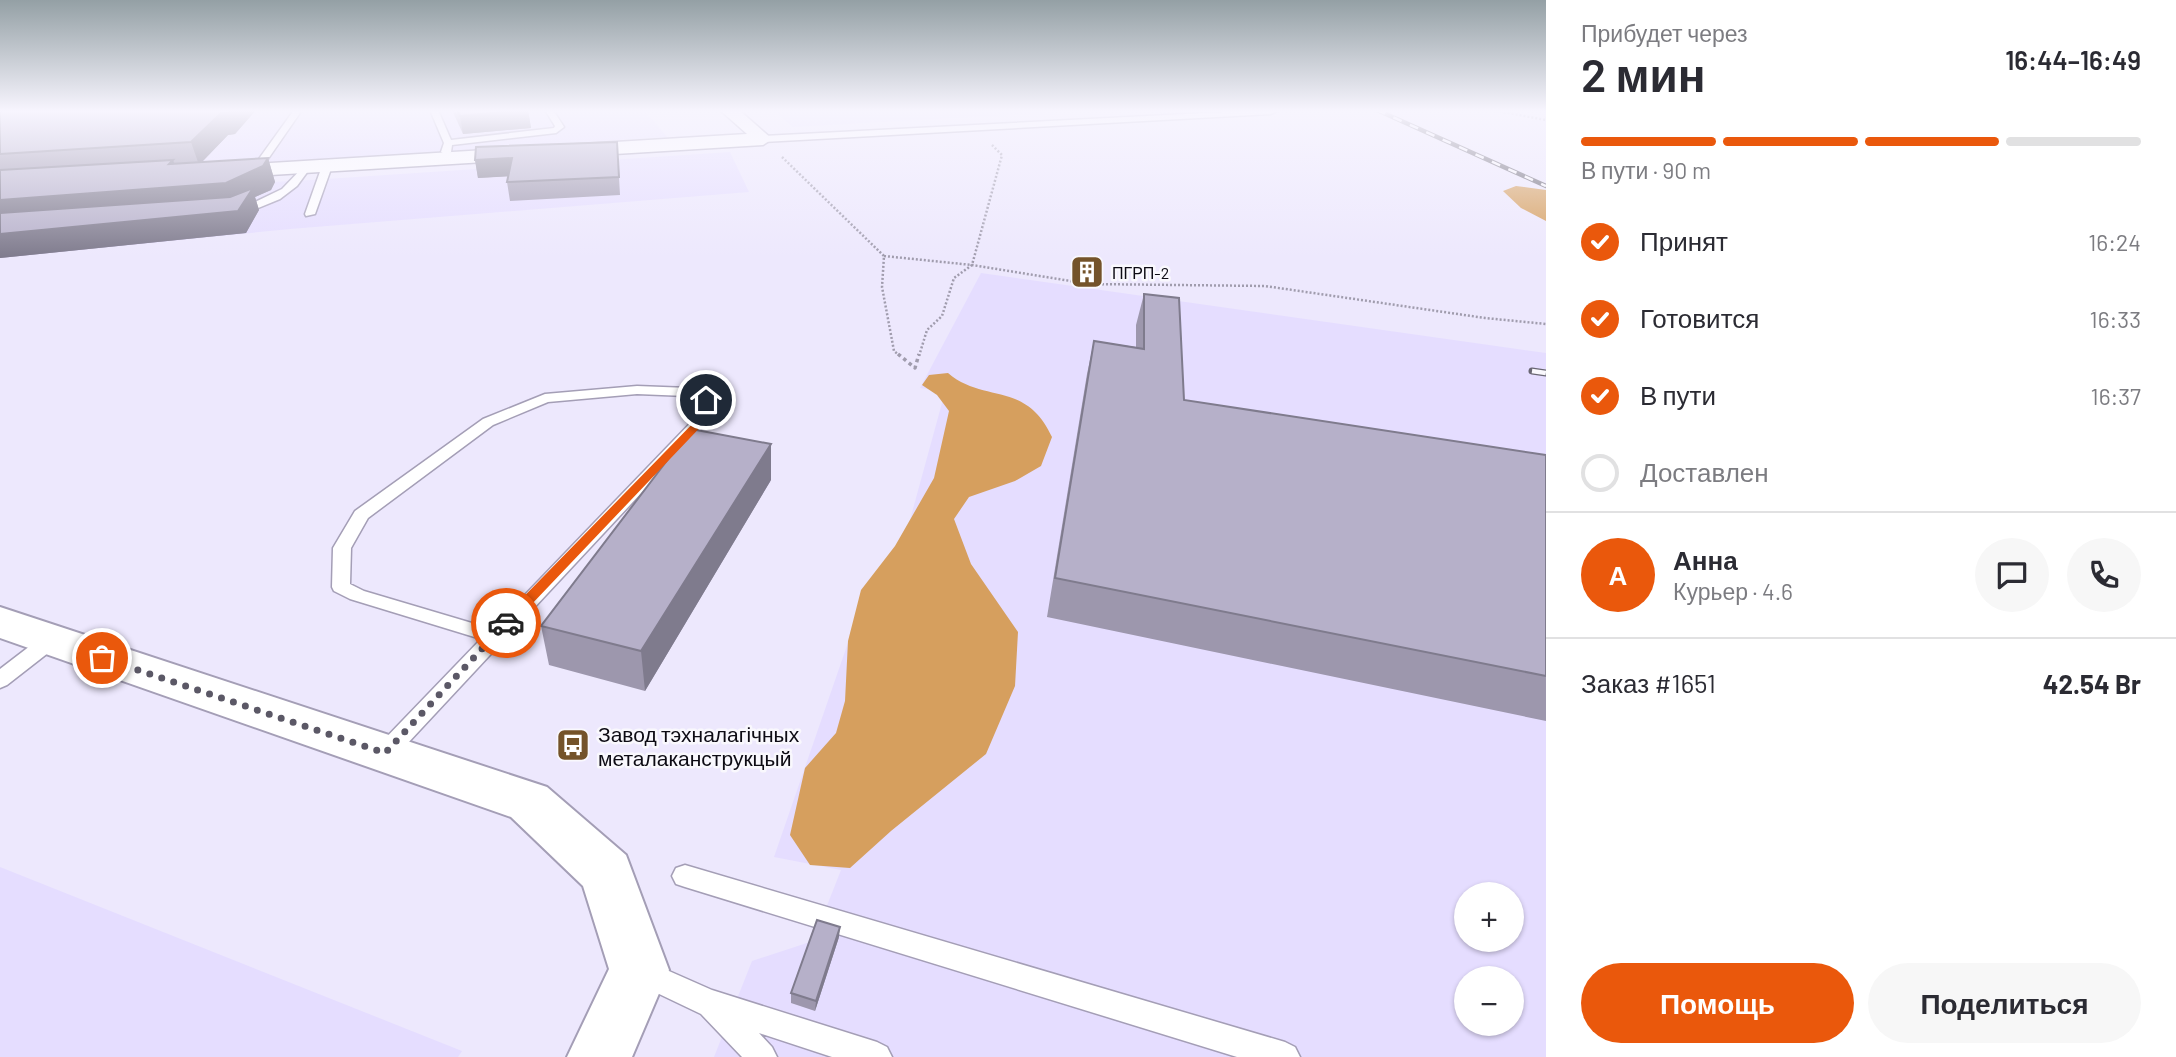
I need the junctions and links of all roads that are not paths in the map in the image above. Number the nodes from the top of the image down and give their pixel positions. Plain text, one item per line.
1 (263, 159) edge
2 (380, 159) edge
3 (327, 166) junction
4 (306, 167) junction
5 (256, 170) junction
6 (202, 173) edge
7 (310, 214) dead end
8 (224, 216) edge
9 (0, 622) edge
10 (493, 636) junction
11 (50, 640) junction
12 (0, 680) edge
13 (385, 753) junction
14 (685, 876) dead end
15 (639, 970) junction
16 (709, 1003) junction
17 (599, 1057) edge
18 (762, 1057) edge
19 (877, 1057) edge
20 (1285, 1057) edge

1 - 5 lane
2 - 3 street
3 - 4 street
3 - 7 lane
4 - 5 street
4 - 8 lane
5 - 6 street
9 - 11 street
10 - 10 lane
10 - 13 lane
11 - 12 lane
11 - 13 street
13 - 15 street
14 - 20 lane
15 - 16 lane
15 - 17 street
16 - 18 lane
16 - 19 lane

